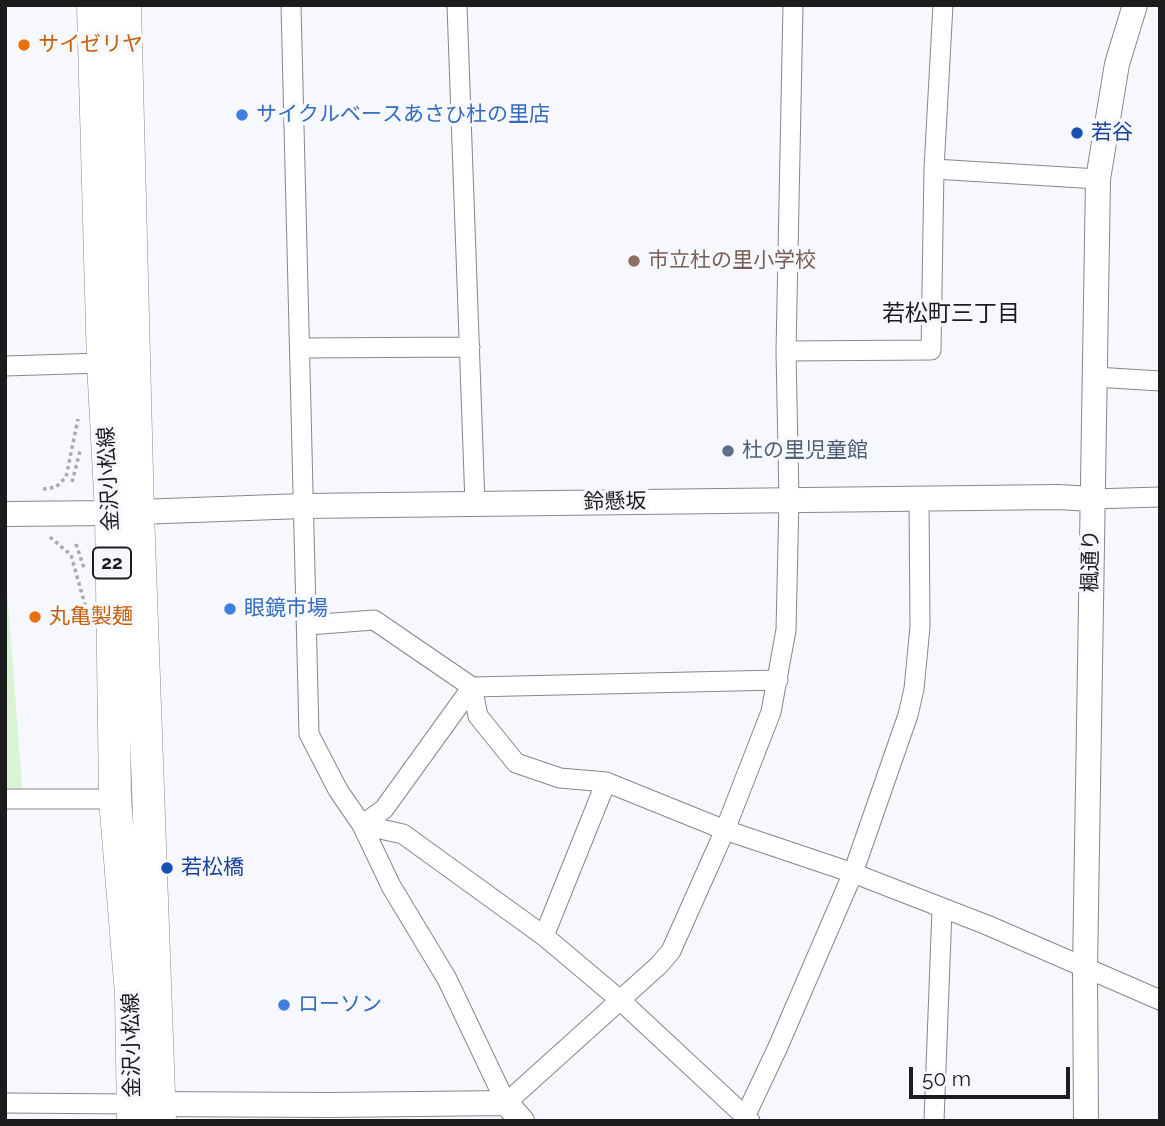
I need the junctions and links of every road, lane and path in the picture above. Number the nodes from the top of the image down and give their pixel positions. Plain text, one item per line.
1 (93, 5) edge
2 (125, 5) edge
3 (291, 5) edge
4 (457, 5) edge
5 (793, 5) edge
6 (943, 5) edge
7 (1135, 5) edge
8 (934, 169) junction
9 (1098, 179) junction
10 (470, 347) junction
11 (300, 348) junction
12 (786, 351) junction
13 (103, 363) junction
14 (5, 366) edge
15 (1094, 377) junction
16 (1160, 381) edge
17 (81, 408) dead end
18 (33, 490) dead end
19 (919, 498) junction
20 (1160, 498) edge
21 (1092, 499) junction
22 (789, 500) junction
23 (475, 504) junction
24 (303, 506) junction
25 (5, 513) edge
26 (125, 513) junction
27 (42, 531) dead end
28 (87, 614) dead end
29 (308, 625) junction
30 (778, 680) junction
31 (472, 687) junction
32 (606, 782) junction
33 (5, 799) edge
34 (115, 799) junction
35 (362, 825) junction
36 (726, 830) junction
37 (853, 873) junction
38 (942, 909) junction
39 (544, 936) junction
40 (1085, 968) junction
41 (620, 1000) junction
42 (1160, 1000) edge
43 (5, 1104) edge
44 (146, 1112) edge
45 (514, 1112) edge
46 (330, 1113) edge
47 (746, 1119) edge
48 (934, 1121) edge
49 (1086, 1121) edge

1 - 13 main road, 金沢小松線 / 22
2 - 26 main road, 金沢小松線 / 22
3 - 11 street
4 - 10 street
5 - 12 street
6 - 8 street
7 - 9 street, 楓通り
8 - 9 street
8 - 12 street
9 - 15 street, 楓通り
10 - 11 street
10 - 23 street
11 - 24 street
12 - 22 street
13 - 14 street
13 - 26 main road, 金沢小松線 / 22
15 - 16 street
15 - 21 street, 楓通り
17 - 18 path
19 - 21 street, 鈴懸坂
19 - 22 street, 鈴懸坂
19 - 37 street
20 - 21 street
21 - 40 street, 楓通り
22 - 23 street, 鈴懸坂
22 - 30 street
23 - 24 street, 鈴懸坂
24 - 26 street, 鈴懸坂
24 - 29 street
25 - 26 street, 鈴懸坂
26 - 34 main road, 金沢小松線 / 22
26 - 44 main road, 金沢小松線 / 22
27 - 28 path
29 - 31 street
29 - 35 street
30 - 31 street
30 - 36 street
31 - 32 street
31 - 35 street
32 - 36 street
32 - 39 street
33 - 34 street
34 - 44 main road, 金沢小松線 / 22
35 - 39 street
35 - 45 street
36 - 37 street
36 - 41 street
37 - 38 street
37 - 47 street
38 - 40 street
38 - 48 street
39 - 41 street
40 - 42 street
40 - 49 street, 楓通り
41 - 45 street
41 - 47 street
43 - 44 street
44 - 46 street
45 - 46 street

